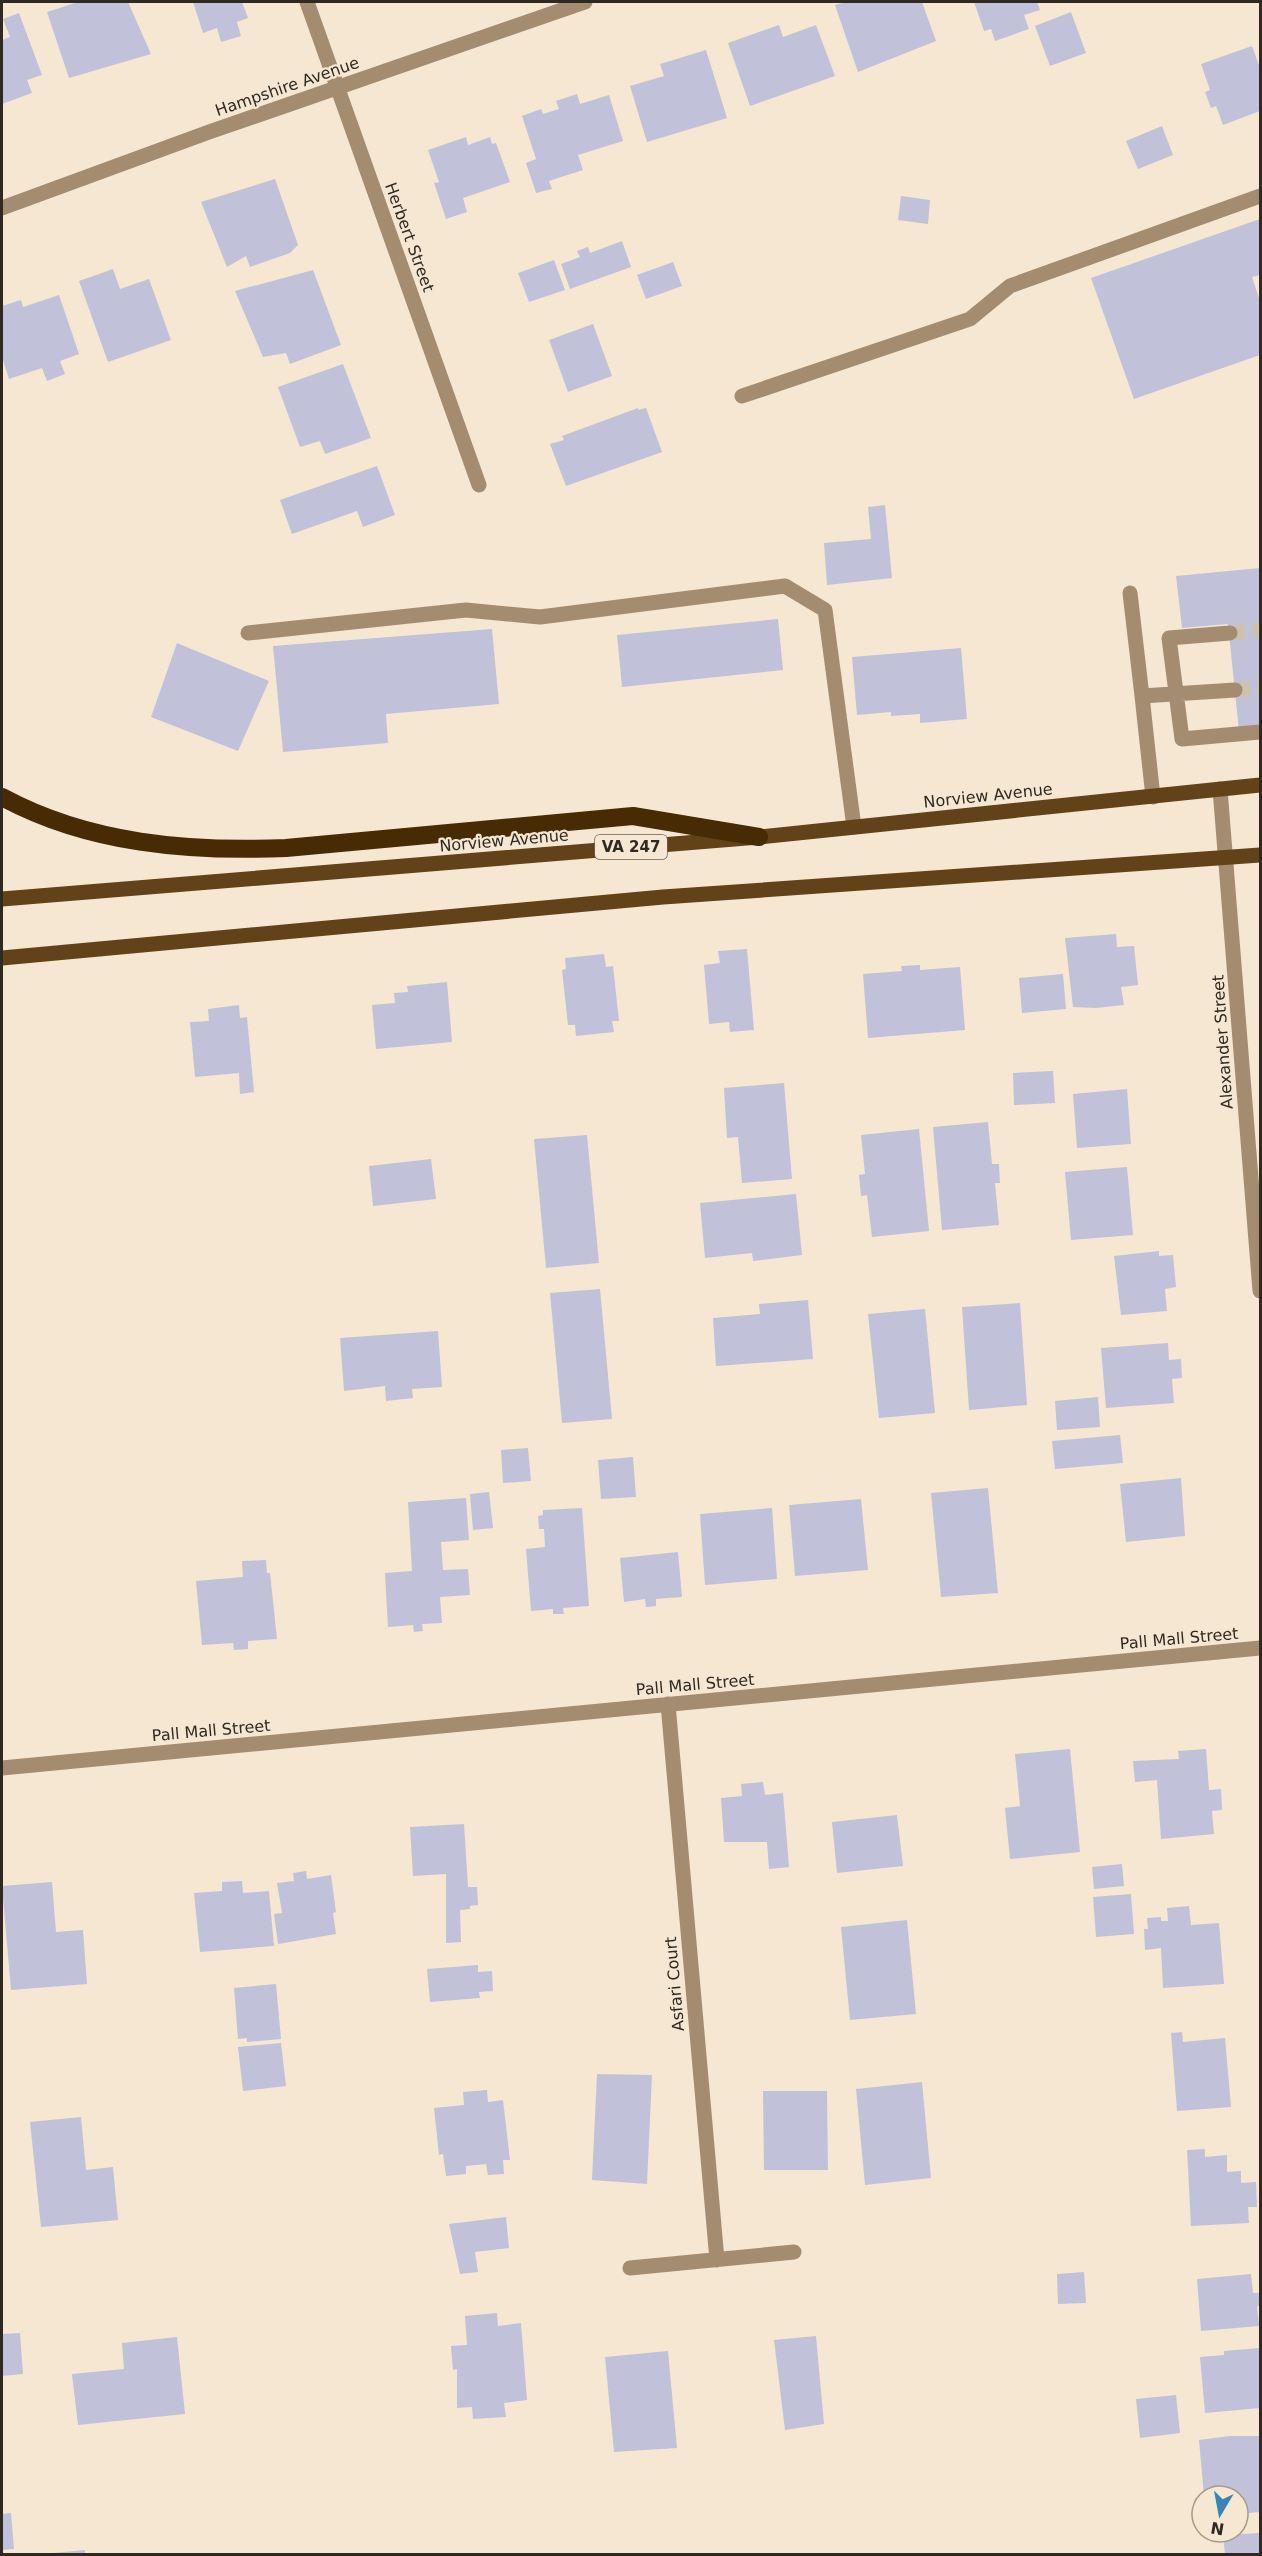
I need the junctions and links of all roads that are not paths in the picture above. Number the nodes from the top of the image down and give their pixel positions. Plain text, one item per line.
1 (307, 2) edge
2 (585, 2) edge
3 (338, 88) junction
4 (1260, 196) edge
5 (2, 208) edge
6 (742, 396) dead end
7 (479, 485) dead end
8 (1130, 593) dead end
9 (248, 633) dead end
10 (1230, 633) tunnel mouth
11 (1235, 690) tunnel mouth
12 (1177, 694) junction
13 (1142, 696) junction
14 (1260, 732) edge
15 (1260, 785) edge
16 (1220, 789) junction
17 (1153, 796) junction
18 (2, 797) edge
19 (854, 827) junction
20 (759, 837) junction
21 (1260, 855) edge
22 (1226, 858) junction
23 (2, 899) edge
24 (2, 958) edge
25 (1254, 1152) edge
26 (1260, 1291) edge
27 (1260, 1648) edge
28 (668, 1704) junction
29 (2, 1768) edge
30 (794, 2252) dead end
31 (717, 2260) junction
32 (630, 2268) dead end

1 - 3 street, Herbert Street
2 - 3 street, Hampshire Avenue
3 - 5 street, Hampshire Avenue
3 - 7 street, Herbert Street
4 - 6 street
8 - 13 street
9 - 19 street
10 - 12 street
11 - 12 street
12 - 13 street
12 - 14 street
13 - 17 street
15 - 16 main road, Norview Avenue / VA 247
16 - 17 main road, Norview Avenue / VA 247
16 - 22 street, Alexander Street
17 - 19 main road, Norview Avenue / VA 247
18 - 20 highway
19 - 20 main road, Norview Avenue / VA 247
20 - 23 main road, Norview Avenue / VA 247
21 - 22 main road
22 - 24 main road
22 - 25 street, Alexander Street
25 - 26 street, Alexander Street
27 - 28 street, Pall Mall Street
28 - 29 street, Pall Mall Street
28 - 31 street, Asfari Court
30 - 31 street
31 - 32 street

